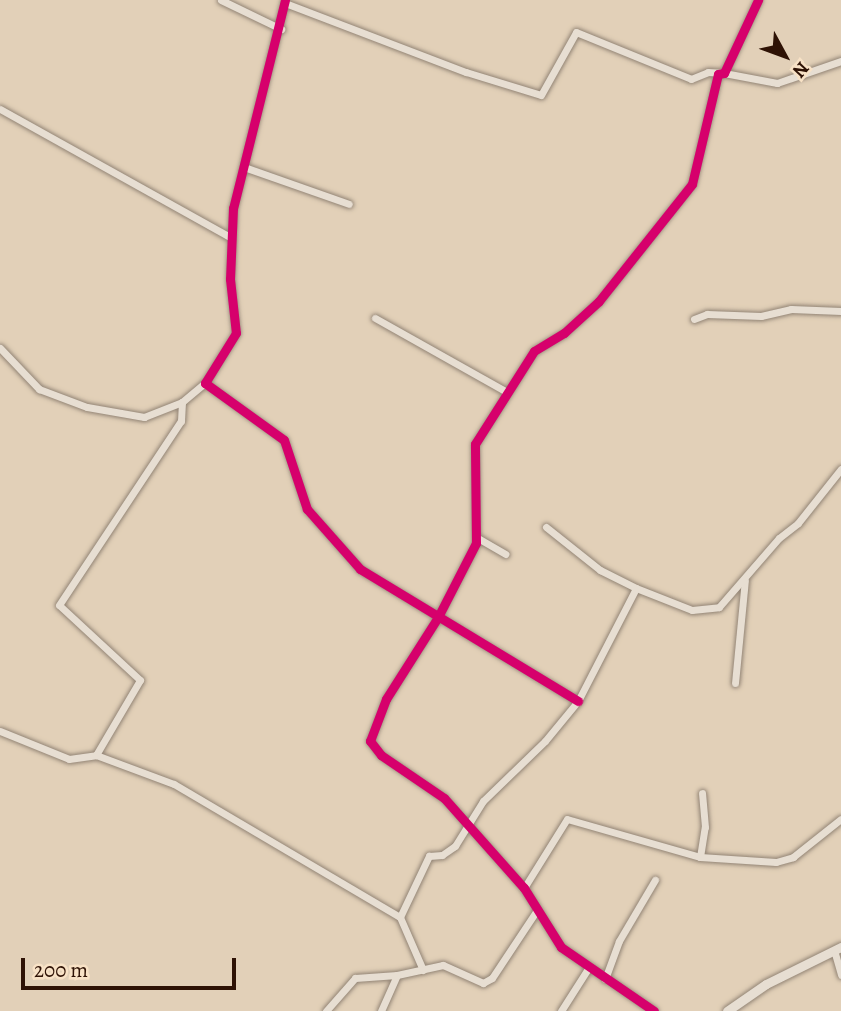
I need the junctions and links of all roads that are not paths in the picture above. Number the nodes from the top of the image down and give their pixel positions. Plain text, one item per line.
1 (221, 0) edge
2 (758, 0) edge
3 (285, 2) edge
4 (281, 29) junction
5 (841, 61) edge
6 (724, 73) junction
7 (0, 109) edge
8 (244, 167) junction
9 (349, 204) dead end
10 (232, 237) junction
11 (841, 312) edge
12 (375, 318) dead end
13 (694, 319) dead end
14 (0, 348) edge
15 (205, 383) junction
16 (507, 392) junction
17 (182, 402) junction
18 (841, 469) edge
19 (546, 527) dead end
20 (477, 537) junction
21 (506, 554) dead end
22 (745, 579) junction
23 (636, 588) junction
24 (438, 617) junction
25 (735, 683) dead end
26 (578, 701) junction
27 (0, 731) edge
28 (96, 755) junction
29 (702, 793) dead end
30 (841, 819) edge
31 (467, 825) junction
32 (700, 857) junction
33 (655, 880) dead end
34 (524, 888) junction
35 (537, 911) junction
36 (400, 917) junction
37 (837, 948) edge
38 (589, 967) junction
39 (423, 971) junction
40 (397, 975) junction
41 (841, 975) edge
42 (606, 979) junction
43 (327, 1011) edge
44 (380, 1011) edge
45 (561, 1011) edge
46 (654, 1011) edge
47 (727, 1011) edge

1 - 4 street
2 - 6 street
3 - 4 street
3 - 6 street
4 - 8 street
5 - 6 street
6 - 16 street
7 - 10 street
8 - 9 street
8 - 10 street
10 - 15 street
11 - 13 street
12 - 16 street
14 - 17 street
15 - 17 street
15 - 24 street
16 - 20 street
17 - 28 street
18 - 22 street
19 - 23 street
20 - 21 street
20 - 24 street
22 - 23 street
22 - 25 street
23 - 26 street
24 - 26 street
24 - 31 street
26 - 31 street
27 - 28 street
28 - 36 street
29 - 32 street
30 - 32 street
31 - 34 street
31 - 36 street
32 - 34 street
33 - 42 street
34 - 35 street
35 - 38 street
35 - 39 street
36 - 39 street
37 - 41 street
37 - 47 street
38 - 42 street
38 - 45 street
39 - 40 street
40 - 43 street
40 - 44 street
42 - 46 street

